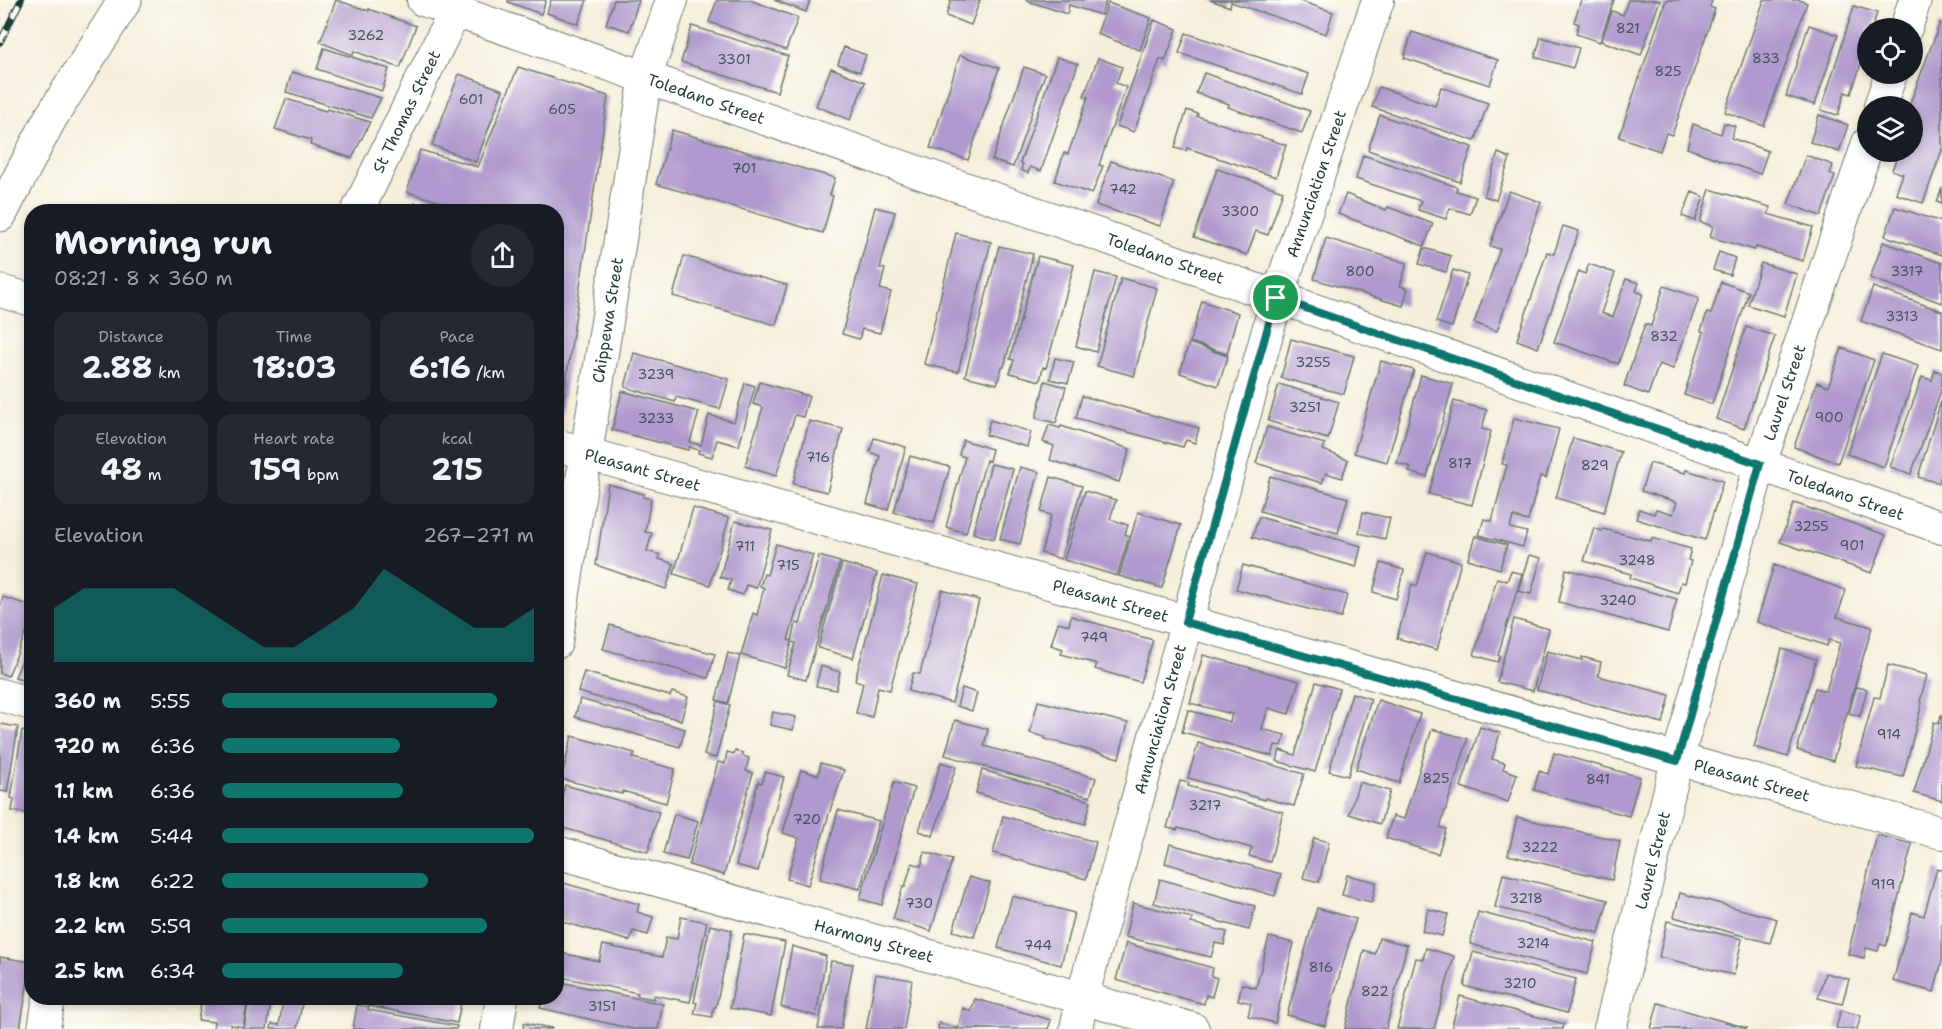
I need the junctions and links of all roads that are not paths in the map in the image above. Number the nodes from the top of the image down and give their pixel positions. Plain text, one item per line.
1 (125, 0) edge
2 (423, 0) edge
3 (672, 0) edge
4 (1378, 0) edge
5 (1915, 0) edge
6 (455, 10) junction
7 (1909, 18) edge
8 (646, 76) junction
9 (1862, 162) edge
10 (361, 204) edge
11 (0, 215) edge
12 (0, 291) edge
13 (24, 298) edge
14 (1276, 298) junction
15 (571, 449) edge
16 (1760, 464) junction
17 (1942, 528) edge
18 (564, 540) edge
19 (1185, 622) junction
20 (0, 695) edge
21 (24, 702) edge
22 (1677, 761) junction
23 (1942, 833) edge
24 (564, 854) edge
25 (1082, 998) junction
26 (48, 1005) edge
27 (501, 1005) edge
28 (44, 1029) edge
29 (497, 1029) edge
30 (1076, 1029) edge
31 (1193, 1029) edge
32 (1610, 1029) edge

1 - 11 street
2 - 6 street, Toledano Street
3 - 8 street, Chippewa Street
4 - 14 street, Annunciation Street
5 - 7 street
6 - 8 street, Toledano Street
6 - 10 street, St Thomas Street
8 - 14 street, Toledano Street
8 - 15 street, Chippewa Street
9 - 16 street, Laurel Street
12 - 13 street
14 - 16 street, Toledano Street
14 - 19 street, Annunciation Street
15 - 18 street, Chippewa Street
15 - 19 street, Pleasant Street
16 - 17 street, Toledano Street
16 - 22 street, Laurel Street
19 - 22 street, Pleasant Street
19 - 25 street, Annunciation Street
20 - 21 street
22 - 23 street, Pleasant Street
22 - 32 street, Laurel Street
24 - 25 street, Harmony Street
25 - 30 street, Annunciation Street
25 - 31 street, Harmony Street
26 - 28 street
27 - 29 street

